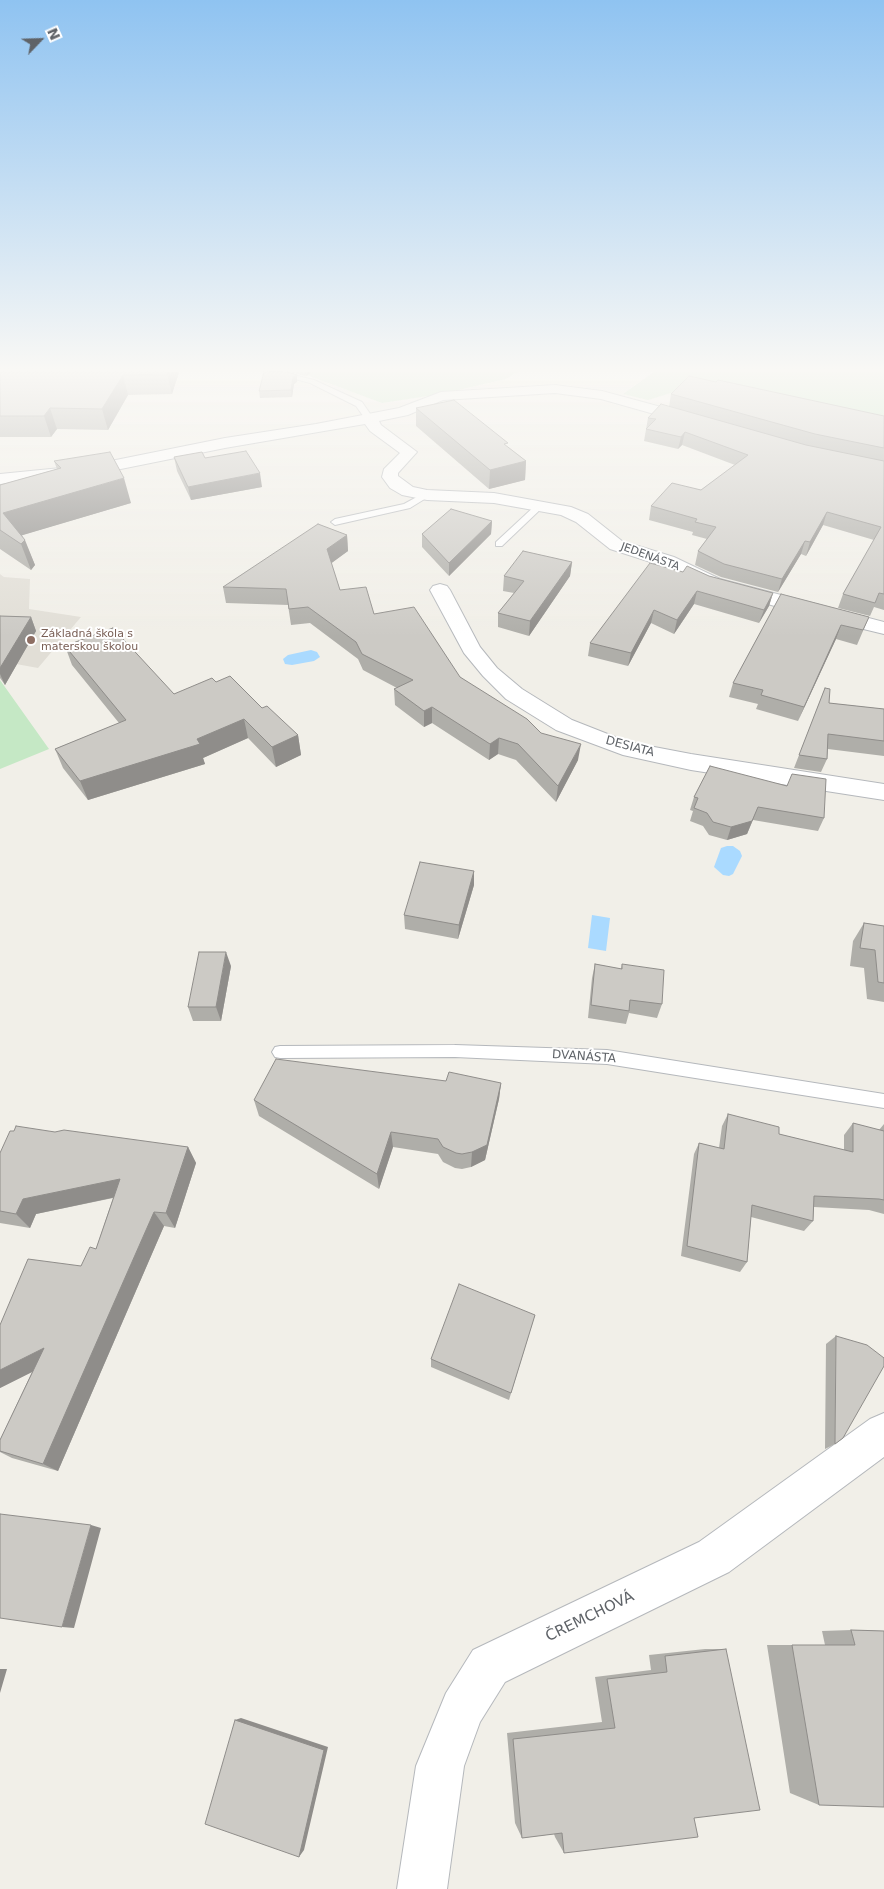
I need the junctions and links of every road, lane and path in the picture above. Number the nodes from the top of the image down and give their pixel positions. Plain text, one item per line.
1 (140, 460) edge
2 (401, 460) edge
3 (0, 479) edge
4 (427, 495) junction
5 (541, 506) junction
6 (335, 522) dead end
7 (499, 544) dead end
8 (440, 590) dead end
9 (884, 628) edge
10 (884, 792) edge
11 (280, 1052) dead end
12 (884, 1101) edge
13 (884, 1433) edge
14 (422, 1889) edge

1 - 3 street
2 - 4 street, JEDENÁSTA
4 - 5 street, JEDENÁSTA
4 - 6 lane
5 - 7 lane
5 - 9 street, JEDENÁSTA
8 - 10 street, DESIATA
11 - 12 lane, DVANÁSTA
13 - 14 street, ČREMCHOVÁ

